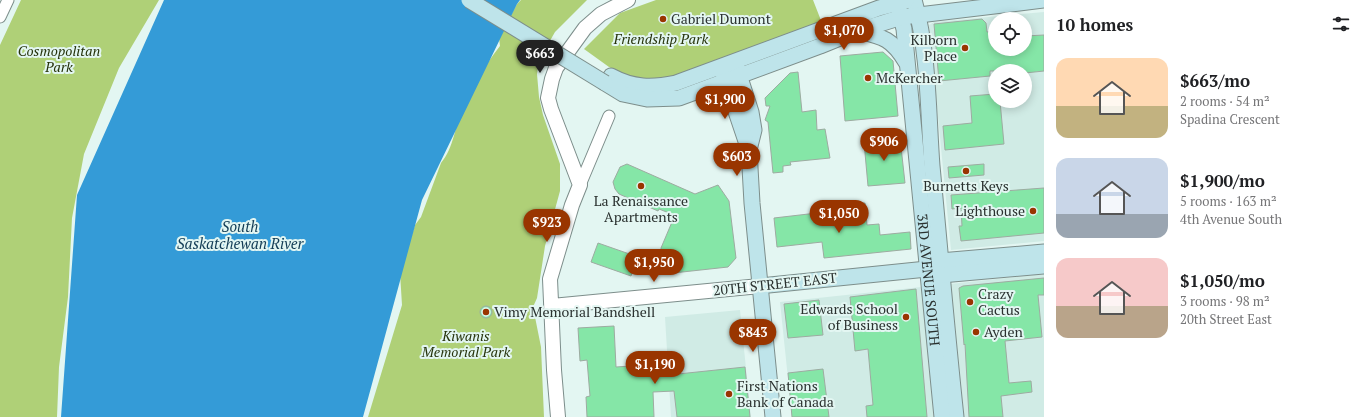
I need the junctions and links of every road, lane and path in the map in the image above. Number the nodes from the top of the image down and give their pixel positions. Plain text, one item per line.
1 (8, 0) edge
2 (469, 0) edge
3 (487, 0) edge
4 (628, 0) edge
5 (865, 0) edge
6 (914, 0) edge
7 (1044, 0) edge
8 (900, 1) edge
9 (1, 13) edge
10 (918, 14) junction
11 (902, 17) junction
12 (855, 24) junction
13 (735, 62) junction
14 (907, 65) junction
15 (721, 67) junction
16 (740, 76) junction
17 (608, 80) junction
18 (726, 81) junction
19 (628, 89) junction
20 (609, 116) dead end
21 (749, 150) junction
22 (580, 185) junction
23 (1044, 252) edge
24 (1044, 266) edge
25 (936, 268) junction
26 (760, 286) junction
27 (552, 306) junction
28 (558, 417) edge
29 (773, 417) edge
30 (942, 417) edge
31 (956, 417) edge

1 - 9 street
2 - 17 main road, bridge
3 - 17 main road
4 - 22 street
5 - 12 main road
6 - 10 main road, 3RD AVENUE SOUTH
7 - 10 main road
8 - 11 main road, 3RD AVENUE SOUTH
8 - 12 main road
10 - 11 main road
10 - 25 main road, 3RD AVENUE SOUTH
11 - 12 main road
11 - 14 main road, 3RD AVENUE SOUTH
12 - 13 main road
12 - 14 main road
12 - 16 main road
13 - 15 main road
13 - 16 main road
14 - 25 main road, 3RD AVENUE SOUTH
15 - 18 main road
15 - 19 main road
16 - 18 main road
16 - 21 main road
17 - 19 main road
18 - 19 main road
18 - 21 main road
20 - 22 street
21 - 26 main road
22 - 27 street
23 - 25 main road, 20TH STREET EAST
24 - 25 main road, 20TH STREET EAST
25 - 26 main road, 20TH STREET EAST
25 - 30 main road, 3RD AVENUE SOUTH
25 - 31 main road, 3RD AVENUE SOUTH
26 - 27 street, 20TH STREET EAST
26 - 29 main road
27 - 28 street

